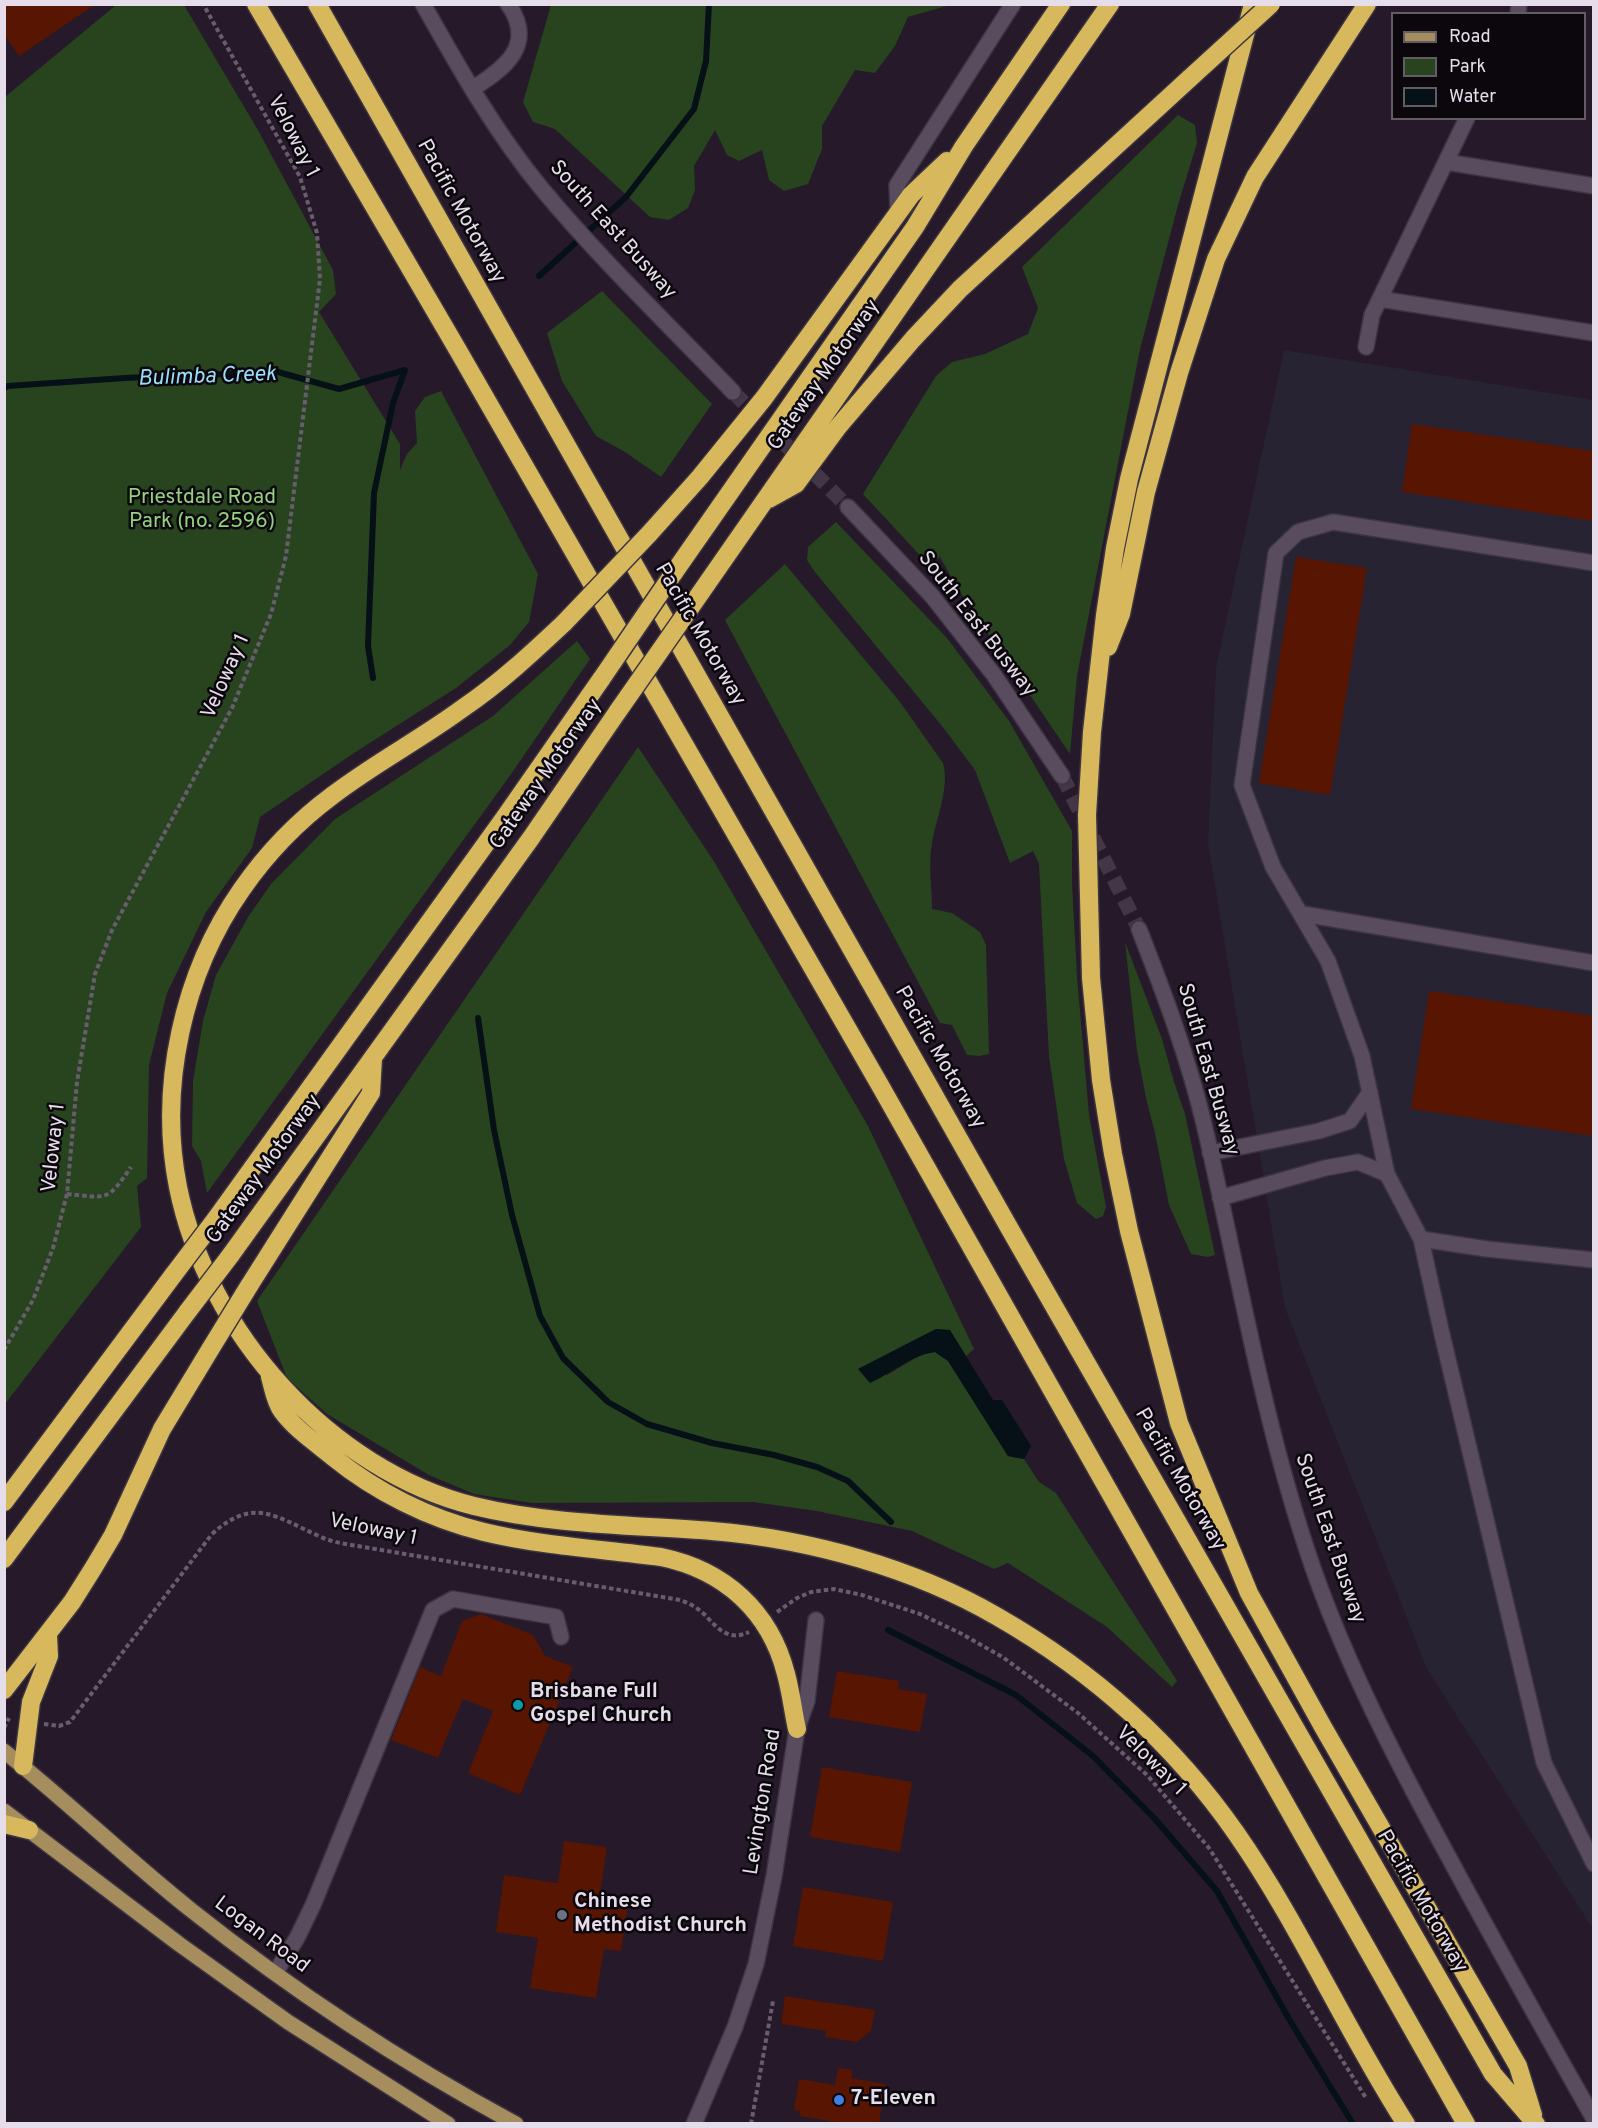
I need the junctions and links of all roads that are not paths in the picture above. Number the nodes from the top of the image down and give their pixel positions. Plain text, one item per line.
1 (256, 4) edge
2 (316, 4) edge
3 (423, 4) edge
4 (1013, 4) edge
5 (1061, 4) edge
6 (1110, 4) edge
7 (1253, 4) edge
8 (1271, 4) edge
9 (1367, 4) edge
10 (513, 7) edge
11 (472, 89) junction
12 (1466, 120) edge
13 (963, 146) junction
14 (1446, 162) junction
15 (1593, 186) edge
16 (898, 212) junction
17 (1380, 299) junction
18 (1593, 333) edge
19 (1366, 347) dead end
20 (734, 392) tunnel mouth
21 (764, 502) junction
22 (848, 507) tunnel mouth
23 (1593, 563) edge
24 (1098, 671) junction
25 (1062, 776) tunnel mouth
26 (1303, 914) junction
27 (1139, 929) tunnel mouth
28 (1593, 963) edge
29 (374, 1057) junction
30 (1370, 1092) junction
31 (1210, 1153) junction
32 (1387, 1174) junction
33 (1220, 1198) junction
34 (1421, 1239) junction
35 (1593, 1260) edge
36 (268, 1372) junction
37 (4, 1502) edge
38 (4, 1559) edge
39 (816, 1620) dead end
40 (48, 1635) junction
41 (561, 1637) dead end
42 (4, 1690) edge
43 (797, 1729) junction
44 (4, 1751) edge
45 (23, 1766) junction
46 (4, 1811) edge
47 (4, 1824) edge
48 (29, 1830) junction
49 (1593, 1864) edge
50 (275, 1973) junction
51 (1593, 2119) edge
52 (1535, 2122) edge
53 (448, 2124) edge
54 (516, 2124) edge
55 (694, 2124) edge
56 (1406, 2124) edge
57 (1466, 2124) edge

1 - 57 highway
2 - 52 highway, Pacific Motorway
3 - 11 street, South East Busway
4 - 16 street
5 - 13 highway, Gateway Motorway
6 - 21 highway, Gateway Motorway
7 - 24 highway
8 - 21 highway, bridge
9 - 24 highway
10 - 11 street
11 - 20 street, South East Busway
12 - 14 street
13 - 16 highway
13 - 37 highway, Gateway Motorway, bridge
14 - 15 street
14 - 17 street
16 - 36 highway, bridge
17 - 18 street
17 - 19 street
21 - 29 highway, Gateway Motorway, bridge
22 - 25 street, South East Busway
23 - 26 street
24 - 52 highway
26 - 28 street
26 - 30 street
27 - 31 street, South East Busway
29 - 38 highway, Gateway Motorway, bridge
29 - 40 highway, bridge
30 - 31 street
30 - 32 street
31 - 33 street, South East Busway
32 - 33 street
32 - 34 street
33 - 51 street, South East Busway
34 - 35 street
34 - 49 street
36 - 43 highway
36 - 56 highway
39 - 43 street, Levington Road
40 - 42 highway
40 - 45 highway
41 - 50 street
43 - 55 street, Levington Road
44 - 45 main road, Logan Road
45 - 50 main road, Logan Road
46 - 48 main road
47 - 48 highway
48 - 53 main road
50 - 54 main road, Logan Road

